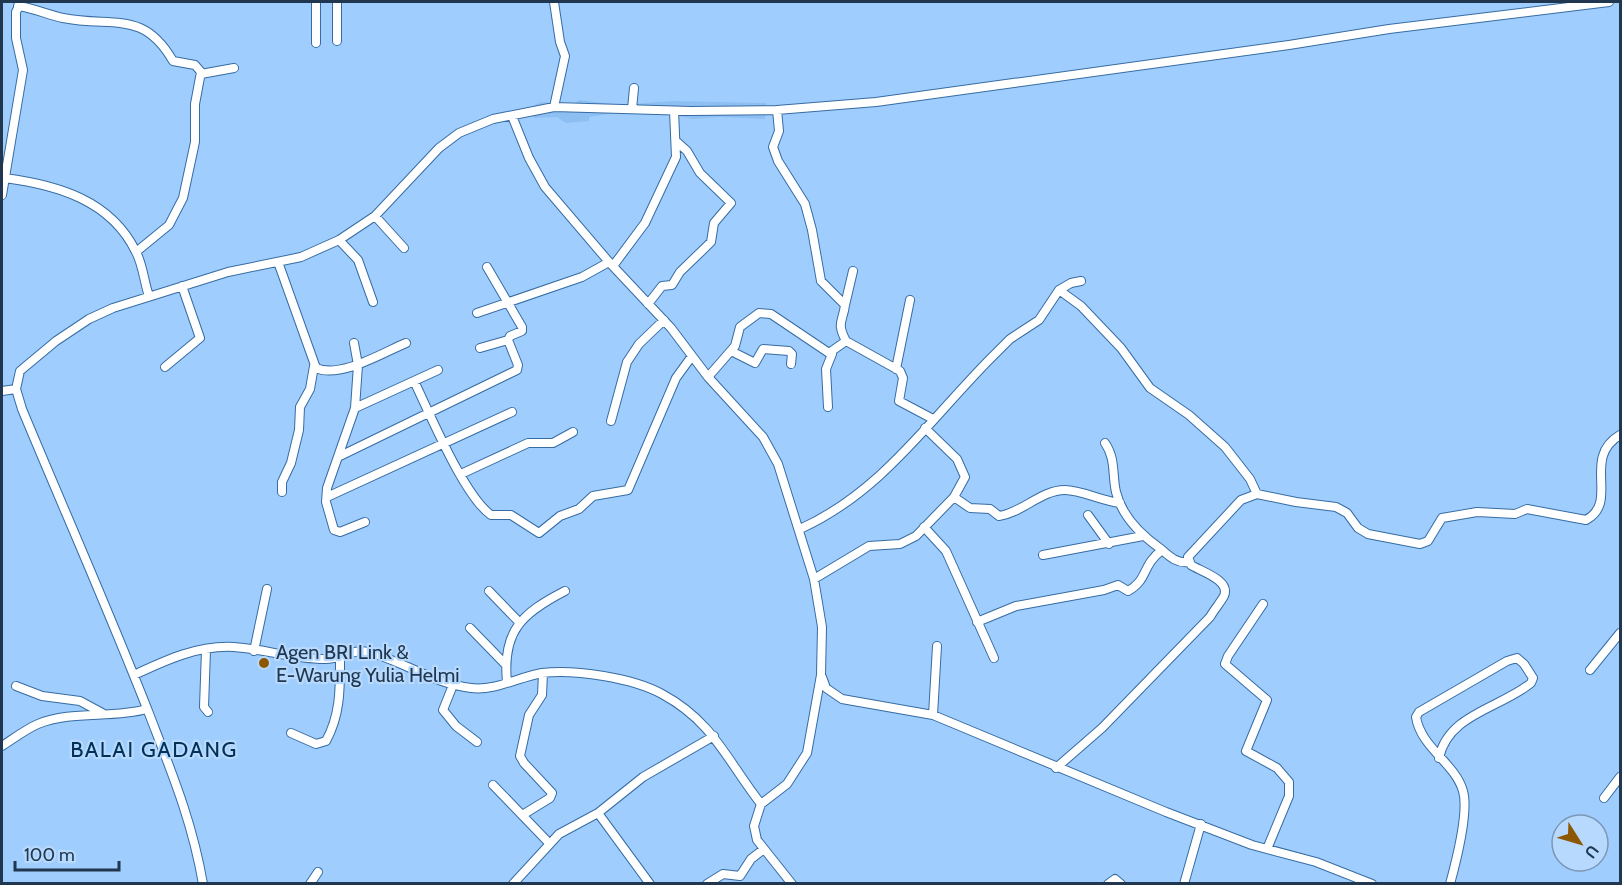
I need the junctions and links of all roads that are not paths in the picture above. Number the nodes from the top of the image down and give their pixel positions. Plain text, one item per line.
1 (316, 2) edge
2 (337, 2) edge
3 (554, 2) edge
4 (1609, 2) edge
5 (20, 4) edge
6 (337, 41) dead end
7 (316, 43) dead end
8 (234, 68) dead end
9 (201, 74) junction
10 (634, 88) dead end
11 (554, 107) junction
12 (632, 109) junction
13 (777, 110) junction
14 (674, 111) junction
15 (512, 116) junction
16 (677, 142) junction
17 (5, 178) junction
18 (2, 195) edge
19 (375, 216) junction
20 (339, 240) junction
21 (404, 248) dead end
22 (136, 252) junction
23 (278, 262) junction
24 (611, 264) junction
25 (487, 267) dead end
26 (853, 271) dead end
27 (1081, 281) dead end
28 (182, 286) junction
29 (1059, 290) junction
30 (150, 296) junction
31 (910, 300) dead end
32 (373, 302) dead end
33 (509, 302) junction
34 (648, 304) junction
35 (845, 305) junction
36 (477, 313) dead end
37 (664, 320) junction
38 (508, 340) junction
39 (846, 341) junction
40 (354, 343) dead end
41 (406, 343) dead end
42 (480, 348) dead end
43 (731, 351) junction
44 (832, 354) junction
45 (692, 356) junction
46 (358, 364) junction
47 (791, 364) dead end
48 (314, 366) junction
49 (165, 367) dead end
50 (896, 369) junction
51 (438, 370) dead end
52 (708, 377) junction
53 (414, 381) junction
54 (16, 389) junction
55 (2, 390) edge
56 (828, 407) dead end
57 (355, 408) junction
58 (512, 412) dead end
59 (430, 413) junction
60 (933, 419) junction
61 (611, 421) dead end
62 (925, 429) junction
63 (573, 432) dead end
64 (1620, 435) edge
65 (445, 442) junction
66 (1106, 443) dead end
67 (338, 457) junction
68 (461, 474) junction
69 (282, 492) dead end
70 (1257, 494) junction
71 (327, 497) junction
72 (954, 497) junction
73 (1120, 503) junction
74 (1088, 515) dead end
75 (365, 522) dead end
76 (924, 527) junction
77 (800, 529) junction
78 (1143, 536) junction
79 (1109, 544) junction
80 (1162, 550) junction
81 (1042, 555) dead end
82 (1189, 562) junction
83 (814, 579) junction
84 (267, 589) dead end
85 (489, 591) dead end
86 (565, 591) dead end
87 (1263, 604) dead end
88 (519, 622) junction
89 (977, 622) junction
90 (470, 628) dead end
91 (1620, 633) edge
92 (937, 646) dead end
93 (207, 650) junction
94 (254, 651) junction
95 (340, 657) junction
96 (994, 658) dead end
97 (506, 665) junction
98 (1590, 670) dead end
99 (543, 673) junction
100 (134, 675) junction
101 (821, 675) junction
102 (507, 682) junction
103 (453, 685) junction
104 (16, 686) dead end
105 (147, 709) junction
106 (208, 712) dead end
107 (104, 714) junction
108 (933, 715) junction
109 (291, 733) dead end
110 (714, 736) junction
111 (477, 742) dead end
112 (2, 746) edge
113 (1439, 758) junction
114 (1056, 768) junction
115 (1620, 777) edge
116 (493, 785) dead end
117 (1604, 798) dead end
118 (761, 804) junction
119 (598, 813) junction
120 (524, 814) junction
121 (1201, 824) junction
122 (549, 843) junction
123 (764, 849) junction
124 (1267, 849) junction
125 (318, 872) dead end
126 (203, 884) edge
127 (310, 884) edge
128 (513, 884) edge
129 (650, 884) edge
130 (707, 884) edge
131 (792, 884) edge
132 (1108, 884) edge
133 (1121, 884) edge
134 (1184, 884) edge
135 (1372, 884) edge
136 (1450, 884) edge

1 - 7 street
2 - 6 street
3 - 11 street
4 - 13 street
5 - 9 street
5 - 17 street
8 - 9 street
9 - 22 street
10 - 12 street
11 - 12 street
11 - 15 street
12 - 14 street
13 - 14 street
13 - 35 street
14 - 16 street
15 - 19 street
15 - 24 street
16 - 24 street
16 - 34 street
17 - 18 street
17 - 22 street
19 - 20 street
19 - 21 street
20 - 23 street
20 - 32 street
22 - 30 street
23 - 28 street
23 - 48 street
24 - 33 street
24 - 34 street
25 - 33 street
26 - 35 street
27 - 29 street
28 - 30 street
28 - 49 street
29 - 60 street
29 - 70 street
30 - 54 street
31 - 50 street
33 - 36 street
33 - 38 street
34 - 37 street
35 - 39 street
37 - 45 street
37 - 61 street
38 - 42 street
38 - 59 street
39 - 44 street
39 - 50 street
40 - 46 street
41 - 46 street
43 - 44 street
43 - 47 street
43 - 52 street
44 - 56 street
45 - 52 street
45 - 68 street
46 - 48 street
46 - 57 street
48 - 69 street
50 - 60 street
51 - 53 street
52 - 77 street
53 - 57 street
53 - 59 street
54 - 55 street
54 - 100 street
57 - 67 street
58 - 65 street
59 - 65 street
59 - 67 street
60 - 62 street
62 - 72 street
62 - 77 street
63 - 68 street
64 - 70 street
65 - 68 street
65 - 71 street
66 - 73 street
67 - 71 street
70 - 82 street
71 - 75 street
72 - 73 street
72 - 76 street
73 - 78 street
74 - 79 street
76 - 83 street
76 - 89 street
77 - 83 street
78 - 79 street
78 - 80 street
79 - 81 street
80 - 82 street
80 - 89 street
82 - 114 street
83 - 101 street
84 - 94 street
85 - 88 street
86 - 88 street
87 - 124 street
88 - 97 street
89 - 96 street
90 - 97 street
91 - 98 street
92 - 108 street
93 - 94 street
93 - 100 street
93 - 106 street
94 - 95 street
95 - 103 street
95 - 109 street
97 - 102 street
99 - 102 street
99 - 110 street
99 - 120 street
100 - 105 street
101 - 108 street
101 - 118 street
102 - 103 street
103 - 111 street
104 - 107 street
105 - 107 street
105 - 126 street
107 - 112 street
108 - 114 street
110 - 118 street
110 - 119 street
113 - 113 street
113 - 136 street
114 - 121 street
115 - 117 street
116 - 120 street
118 - 123 street
119 - 122 street
119 - 129 street
120 - 122 street
121 - 124 street
121 - 134 street
122 - 128 street
123 - 130 street
123 - 131 street
124 - 135 street
125 - 127 street
132 - 133 street

